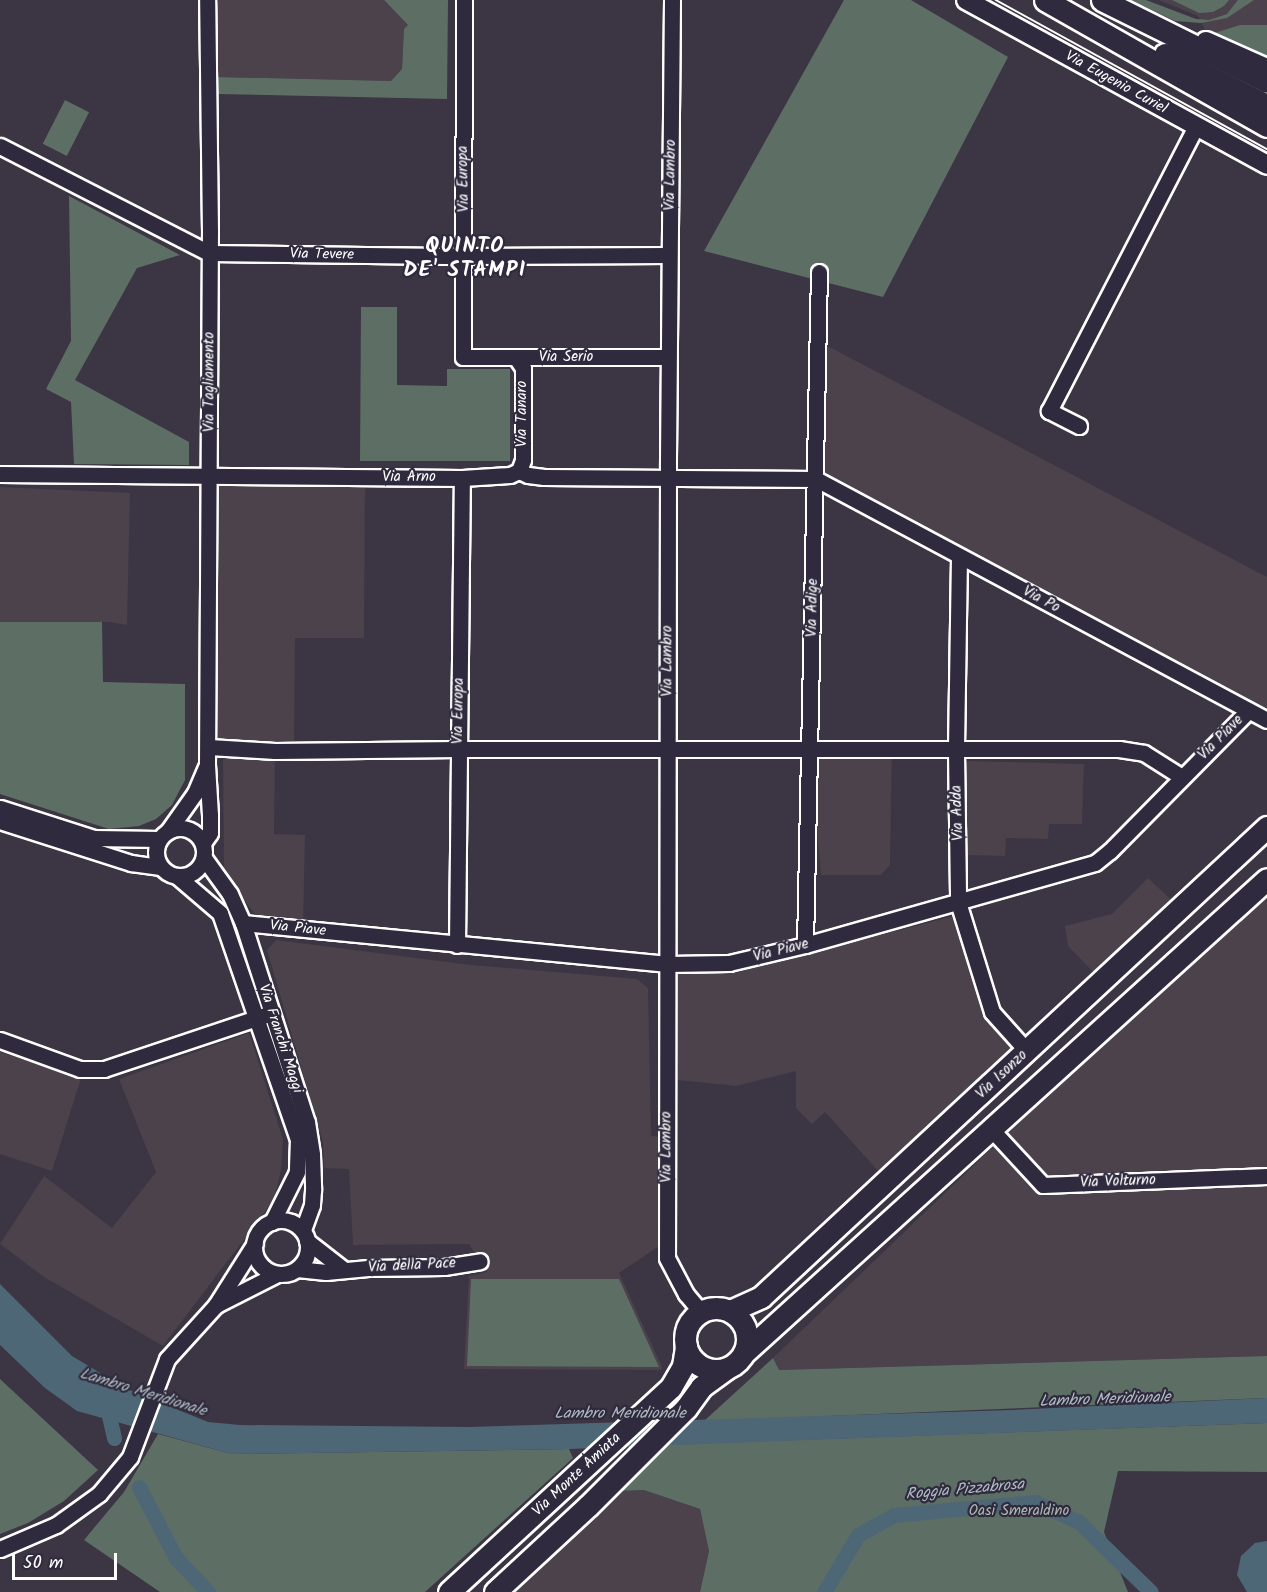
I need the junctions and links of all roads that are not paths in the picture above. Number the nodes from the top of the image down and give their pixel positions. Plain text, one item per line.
1 (207, 0) edge
2 (464, 0) edge
3 (672, 0) edge
4 (966, 0) edge
5 (1045, 0) edge
6 (1054, 0) edge
7 (1102, 0) edge
8 (1168, 23) dead end
9 (1267, 68) edge
10 (1267, 82) edge
11 (1267, 105) edge
12 (1196, 126) junction
13 (1267, 126) edge
14 (0, 146) edge
15 (1267, 165) edge
16 (209, 253) junction
17 (669, 255) junction
18 (465, 256) junction
19 (819, 272) dead end
20 (463, 357) joint
21 (668, 357) junction
22 (517, 358) junction
23 (1080, 426) dead end
24 (519, 471) junction
25 (0, 474) edge
26 (210, 478) junction
27 (462, 478) junction
28 (816, 479) junction
29 (668, 480) junction
30 (959, 557) junction
31 (1248, 711) junction
32 (1267, 720) edge
33 (209, 747) junction
34 (459, 748) junction
35 (810, 749) junction
36 (668, 750) junction
37 (956, 751) junction
38 (207, 764) junction
39 (1182, 777) junction
40 (0, 808) edge
41 (0, 821) edge
42 (1267, 827) edge
43 (163, 835) junction
44 (203, 851) junction
45 (159, 867) junction
46 (178, 877) junction
47 (1267, 879) edge
48 (958, 902) junction
49 (243, 923) junction
50 (457, 945) junction
51 (805, 945) junction
52 (668, 964) junction
53 (264, 1016) junction
54 (0, 1040) edge
55 (1027, 1051) junction
56 (992, 1130) junction
57 (1267, 1176) edge
58 (272, 1222) junction
59 (305, 1235) junction
60 (255, 1243) junction
61 (480, 1261) dead end
62 (297, 1269) junction
63 (343, 1269) junction
64 (277, 1274) junction
65 (216, 1305) junction
66 (730, 1311) junction
67 (701, 1312) junction
68 (686, 1346) junction
69 (745, 1352) junction
70 (726, 1369) junction
71 (0, 1549) edge
72 (449, 1592) edge
73 (495, 1592) edge

1 - 16 street, Via Tagliamento
2 - 18 street, Via Europa
3 - 17 street, Via Lambro
4 - 12 street, Via Eugenio Curiel
5 - 13 main road
6 - 11 main road
7 - 10 main road
8 - 9 street
12 - 15 street, Via Eugenio Curiel
12 - 23 street
14 - 16 street, Via Tevere
16 - 18 street, Via Tevere
16 - 26 street, Via Tagliamento
17 - 18 street, Via Tevere
17 - 21 street, Via Lambro
18 - 20 street, Via Europa
19 - 28 street, Via Adige
20 - 22 street, Via Serio
21 - 22 street, Via Serio
21 - 29 street, Via Lambro
22 - 24 street, Via Tanaro
24 - 27 street, Via Arno
24 - 29 street, Via Arno
25 - 26 street, Via Arno
26 - 27 street, Via Arno
26 - 33 street, Via Tagliamento
27 - 34 street, Via Europa
28 - 29 street, Via Arno
28 - 30 street, Via Po
28 - 35 street, Via Adige
29 - 36 street, Via Lambro
30 - 31 street, Via Po
30 - 37 street, Via Adda
31 - 32 street, Via Po
31 - 39 street, Via Piave
33 - 34 street
33 - 38 street, Via Tagliamento
34 - 36 street
34 - 50 street, Via Europa
35 - 36 street
35 - 37 street
35 - 51 street, Via Adige
36 - 52 street, Via Lambro
37 - 39 street
37 - 48 street, Via Adda
38 - 43 street, Via Tagliamento
38 - 44 street, Via Tagliamento
39 - 48 street, Via Piave
40 - 43 street
41 - 45 street
42 - 55 main road, Via Isonzo
43 - 44 street
43 - 45 street
44 - 46 street
44 - 49 street, Via Franchi Maggi
45 - 46 street
46 - 53 street, Via Franchi Maggi
47 - 56 main road
48 - 51 street, Via Piave
48 - 55 street, Via Adda
49 - 50 street, Via Piave
49 - 53 street, Via Franchi Maggi
50 - 52 street, Via Piave
51 - 52 street, Via Piave
52 - 67 street, Via Lambro
53 - 54 street
53 - 58 street, Via Franchi Maggi
53 - 59 street, Via Franchi Maggi
55 - 66 main road, Via Isonzo
56 - 57 street, Via Volturno
56 - 69 main road
58 - 59 street
58 - 60 street
59 - 62 street
59 - 63 street
60 - 64 street
60 - 65 street
61 - 63 street, Via della Pace
62 - 63 street, Via della Pace
62 - 64 street
64 - 65 street
65 - 71 street
66 - 67 main road
66 - 69 main road
67 - 68 main road
68 - 70 main road
68 - 72 main road, Via Monte Amiata
69 - 70 main road
70 - 73 main road, Via Monte Amiata

